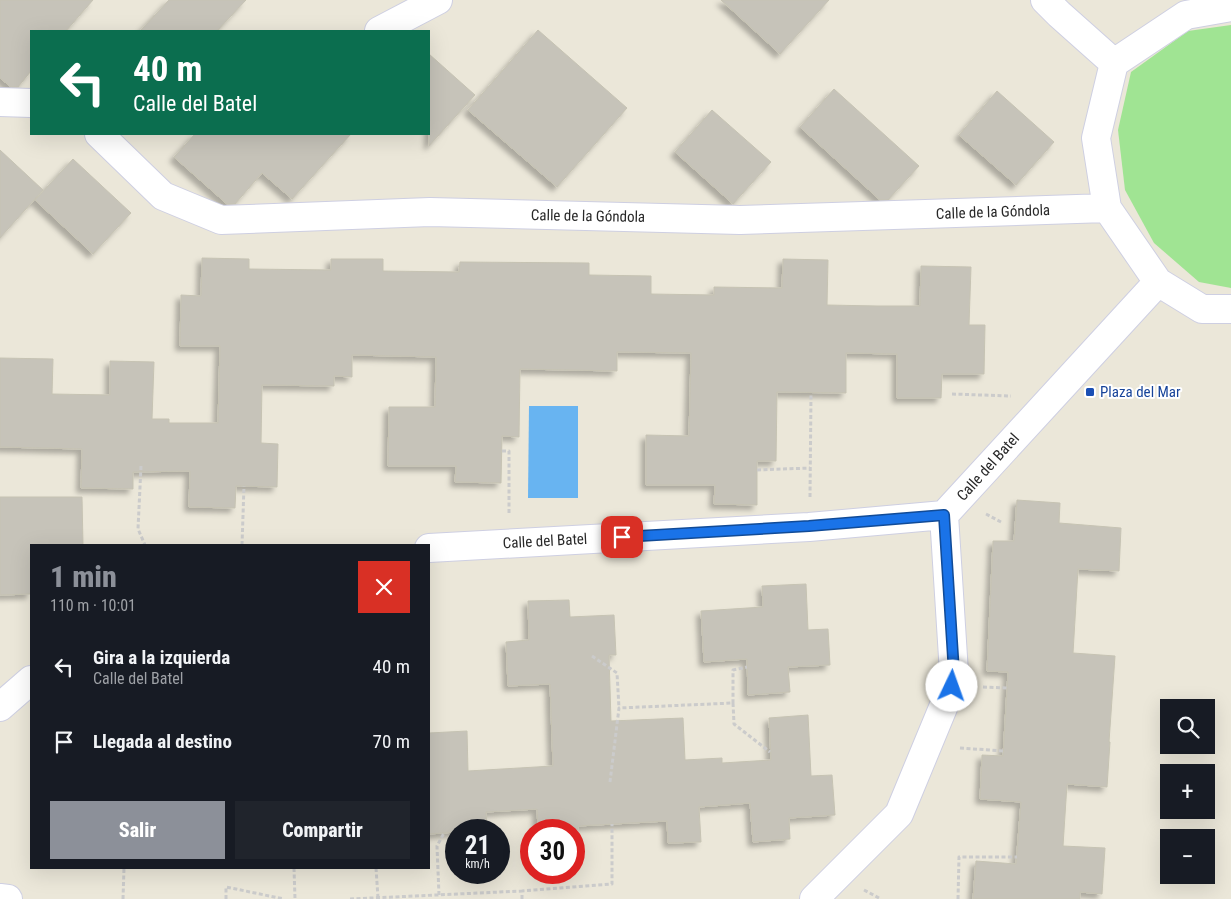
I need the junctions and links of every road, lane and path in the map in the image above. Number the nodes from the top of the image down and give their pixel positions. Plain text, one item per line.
1 (438, 0) edge
2 (1045, 0) edge
3 (1231, 7) edge
4 (381, 30) edge
5 (1114, 63) junction
6 (0, 102) edge
7 (30, 103) edge
8 (101, 135) edge
9 (1107, 208) junction
10 (1158, 282) junction
11 (1231, 309) edge
12 (811, 393) dead end
13 (952, 394) dead end
14 (1052, 397) junction
15 (502, 451) dead end
16 (141, 466) dead end
17 (810, 468) junction
18 (757, 470) dead end
19 (244, 486) dead end
20 (944, 515) junction
21 (809, 526) junction
22 (509, 543) junction
23 (145, 544) edge
24 (242, 544) edge
25 (430, 548) edge
26 (592, 656) dead end
27 (747, 667) dead end
28 (30, 681) edge
29 (733, 703) junction
30 (0, 707) edge
31 (619, 708) junction
32 (927, 746) junction
33 (1004, 751) dead end
34 (770, 752) dead end
35 (610, 782) dead end
36 (612, 824) dead end
37 (444, 833) dead end
38 (1017, 857) dead end
39 (124, 869) edge
40 (294, 869) edge
41 (376, 869) edge
42 (522, 891) junction
43 (439, 895) junction
44 (0, 898) edge
45 (378, 898) junction
46 (8, 899) edge
47 (123, 899) edge
48 (226, 899) edge
49 (284, 899) edge
50 (295, 899) edge
51 (350, 899) edge
52 (522, 899) edge
53 (814, 899) edge
54 (958, 899) edge

1 - 4 street
2 - 5 street
3 - 5 street
5 - 9 street
6 - 7 street
8 - 9 street, Calle de la Góndola
9 - 10 street
10 - 11 street
10 - 14 street, Calle del Batel
12 - 17 path
13 - 14 path
14 - 20 street, Calle del Batel
15 - 22 path
16 - 23 path
17 - 18 path
17 - 21 path
19 - 24 path
20 - 21 street, Calle del Batel
20 - 32 street
21 - 22 street, Calle del Batel
22 - 25 street, Calle del Batel
26 - 31 path
27 - 29 path
28 - 30 street
29 - 31 path
29 - 34 path
31 - 35 path
32 - 33 path
32 - 53 street
36 - 42 path
37 - 43 path
38 - 54 path
39 - 47 path
40 - 50 path
41 - 45 path
42 - 43 path
42 - 52 path
43 - 45 path
44 - 46 street
45 - 51 path
48 - 49 path

